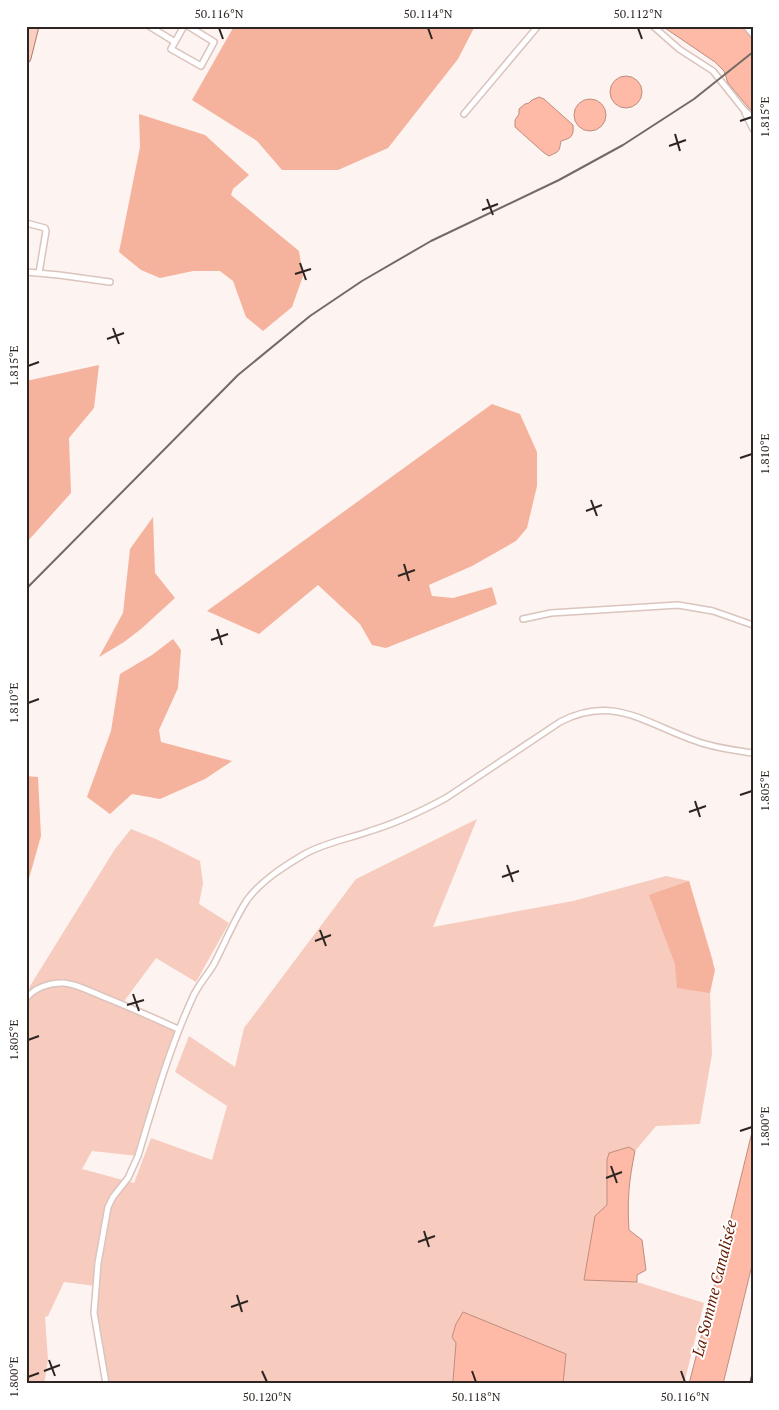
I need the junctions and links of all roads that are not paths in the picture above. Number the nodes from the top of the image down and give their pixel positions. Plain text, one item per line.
1 (34, 26) edge
2 (149, 26) edge
3 (186, 26) edge
4 (538, 26) edge
5 (654, 26) edge
6 (746, 26) edge
7 (753, 34) edge
8 (175, 42) junction
9 (26, 58) edge
10 (744, 110) junction
11 (464, 114) dead end
12 (753, 118) edge
13 (753, 129) edge
14 (26, 223) edge
15 (26, 272) edge
16 (39, 273) junction
17 (110, 282) dead end
18 (523, 619) dead end
19 (753, 625) edge
20 (753, 753) edge
21 (26, 999) edge
22 (178, 1029) junction
23 (106, 1384) edge

1 - 9 main road
2 - 8 street
3 - 8 street
3 - 8 street
4 - 11 street
5 - 10 street
6 - 7 street
10 - 12 street
10 - 13 street
14 - 16 street
15 - 16 street
16 - 17 street
18 - 19 street
20 - 22 street
21 - 22 street
22 - 23 street

